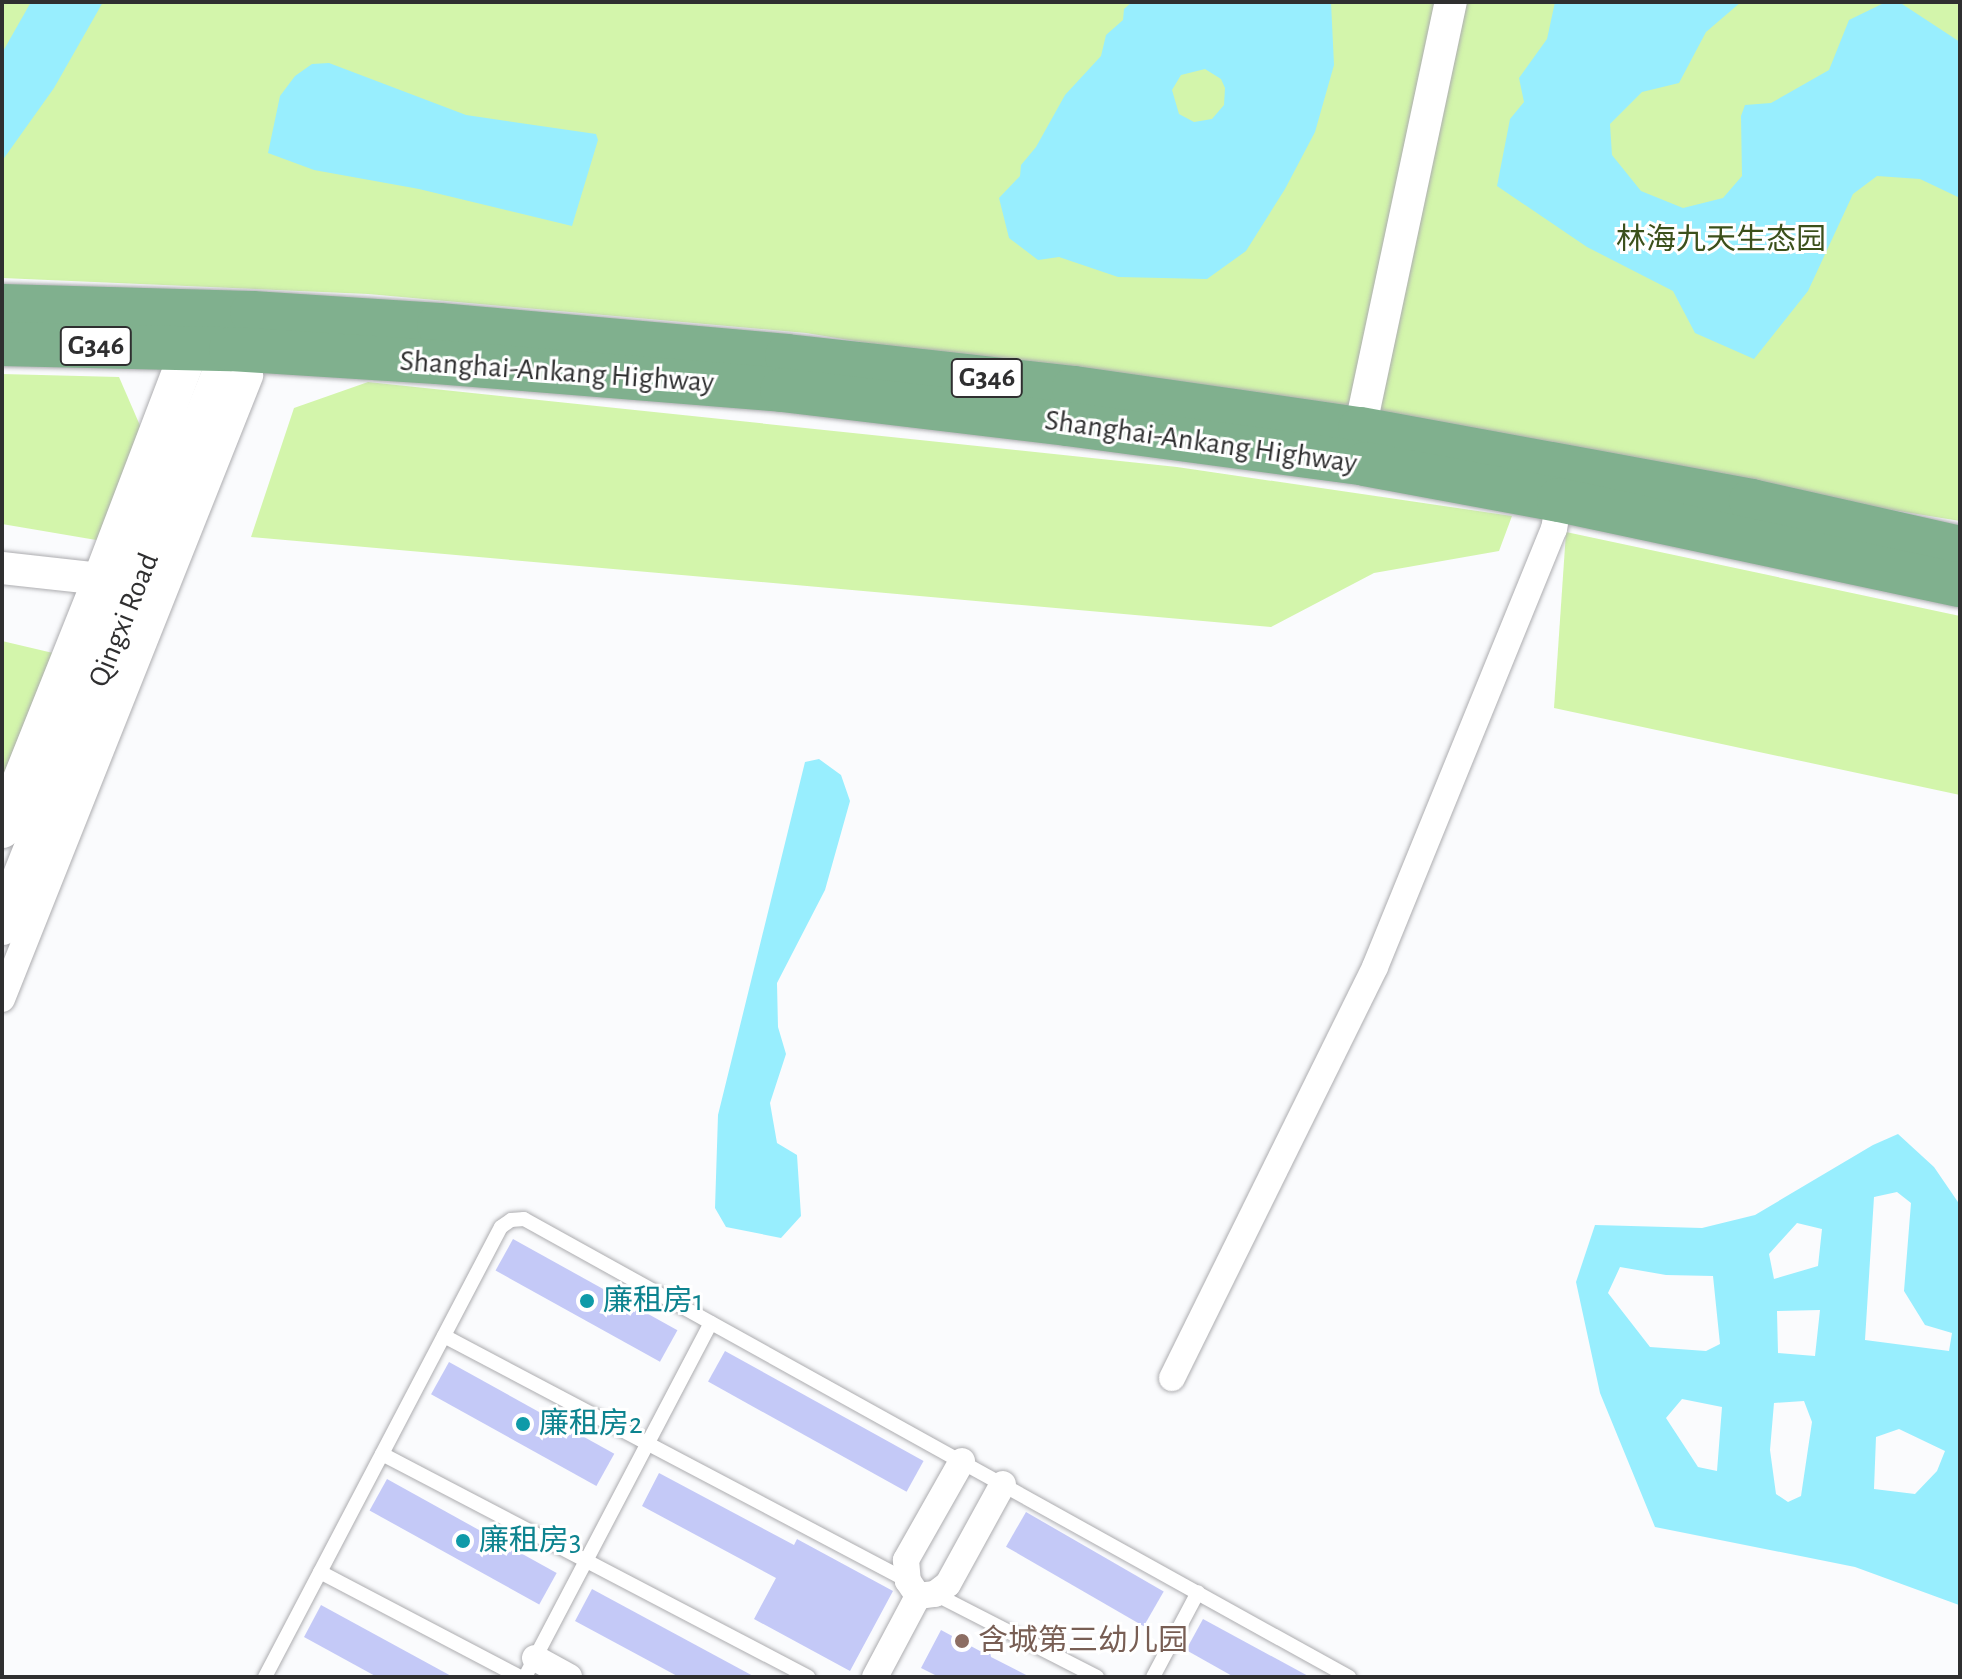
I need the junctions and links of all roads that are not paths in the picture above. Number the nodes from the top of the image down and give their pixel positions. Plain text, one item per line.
1 (1451, 2) edge
2 (2, 306) edge
3 (224, 339) junction
4 (2, 344) edge
5 (1360, 429) junction
6 (1562, 483) junction
7 (1960, 548) edge
8 (2, 568) edge
9 (102, 579) junction
10 (1960, 585) edge
11 (2, 829) edge
12 (2, 926) edge
13 (2, 999) edge
14 (711, 1323) junction
15 (444, 1336) junction
16 (1172, 1378) dead end
17 (648, 1443) junction
18 (382, 1454) junction
19 (962, 1461) junction
20 (1003, 1484) junction
21 (586, 1561) junction
22 (320, 1572) junction
23 (921, 1591) junction
24 (1198, 1592) junction
25 (526, 1671) edge
26 (265, 1677) edge
27 (569, 1677) edge
28 (808, 1677) edge
29 (875, 1677) edge
30 (1097, 1677) edge
31 (1153, 1677) edge
32 (1349, 1677) edge

1 - 5 street
2 - 3 highway, Shanghai-Ankang Highway / G346
3 - 4 highway, Shanghai-Ankang Highway / G346
3 - 5 highway, Shanghai-Ankang Highway / G346
3 - 6 highway, Shanghai-Ankang Highway / G346
3 - 9 main road, Qingxi Road
3 - 12 main road, Qingxi Road
3 - 13 street
5 - 6 highway, Shanghai-Ankang Highway / G346
6 - 7 highway, Shanghai-Ankang Highway / G346
6 - 10 highway, Shanghai-Ankang Highway / G346
6 - 16 street
8 - 9 street
9 - 11 main road, Qingxi Road
14 - 15 lane
14 - 17 lane
14 - 19 lane
15 - 17 lane
15 - 18 lane
17 - 21 lane
17 - 23 lane
18 - 21 lane
18 - 22 lane
19 - 20 lane
19 - 23 street
20 - 23 street
20 - 24 lane
21 - 25 lane
21 - 28 lane
22 - 25 lane
22 - 26 lane
23 - 29 street
23 - 30 lane
24 - 31 lane
24 - 32 lane
25 - 27 street

